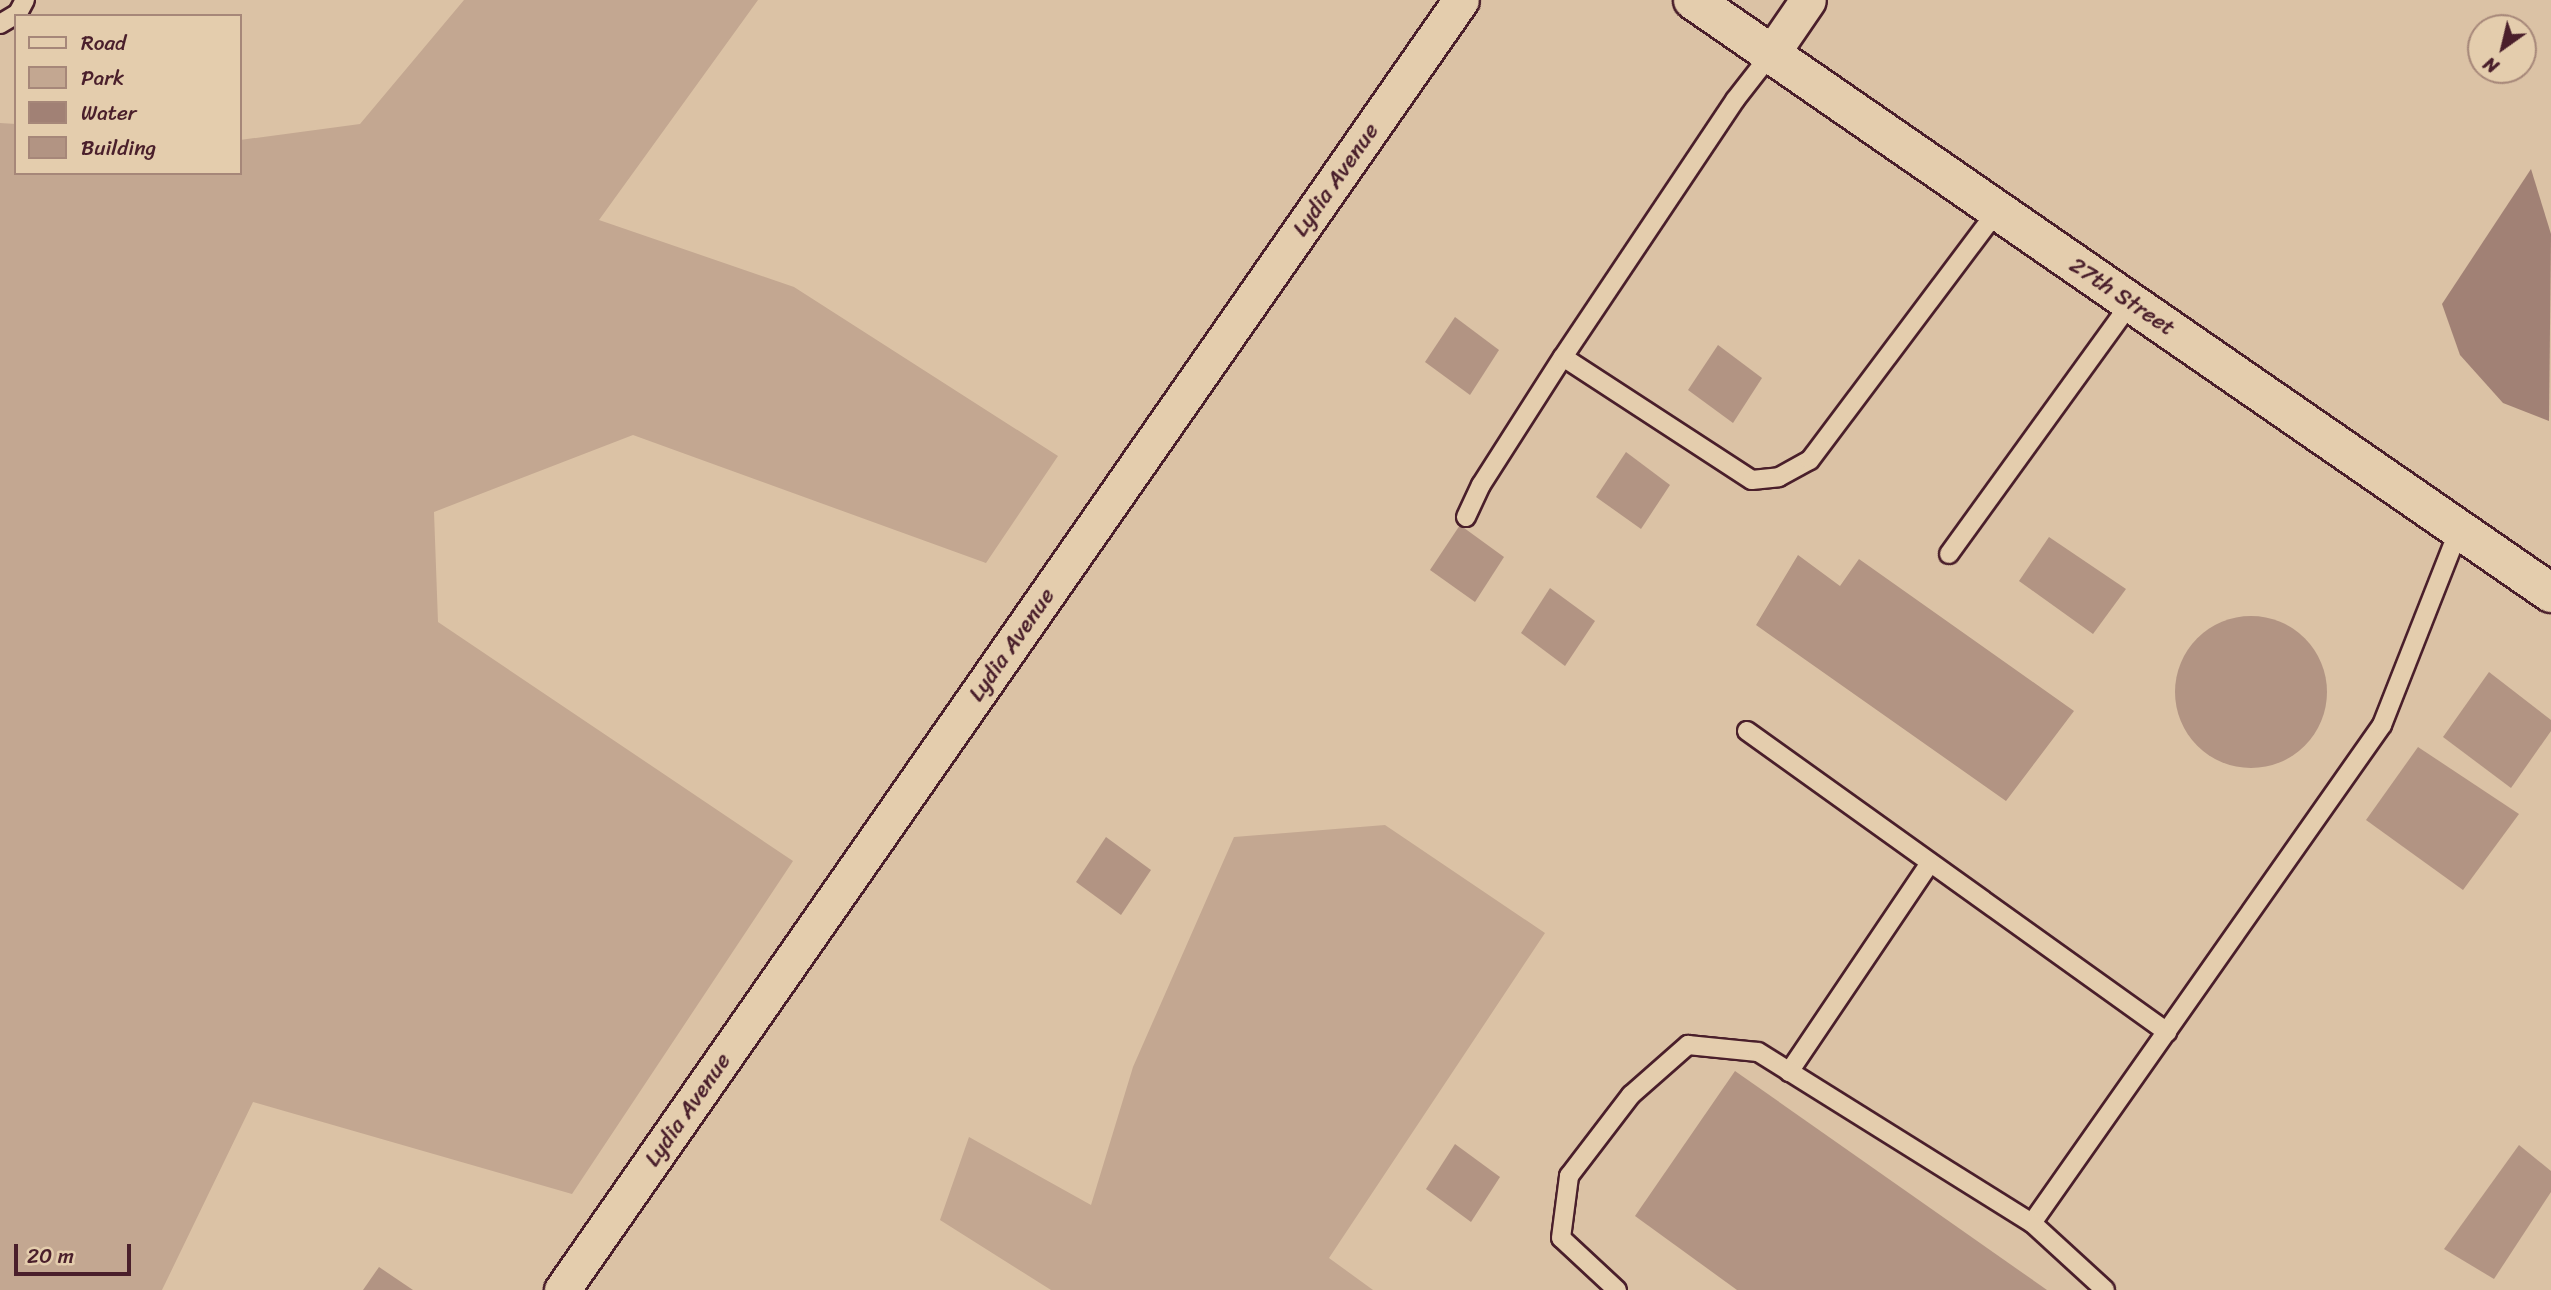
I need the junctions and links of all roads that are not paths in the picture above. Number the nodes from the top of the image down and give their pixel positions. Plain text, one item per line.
1 (1461, 0) edge
2 (1693, 0) edge
3 (1808, 0) edge
4 (1771, 54) junction
5 (1997, 211) junction
6 (2130, 303) junction
7 (1563, 356) junction
8 (1466, 517) dead end
9 (2459, 530) junction
10 (1949, 554) dead end
11 (2551, 593) edge
12 (1748, 731) dead end
13 (1930, 863) junction
14 (2167, 1032) junction
15 (1789, 1072) junction
16 (2032, 1223) junction
17 (562, 1290) edge
18 (1617, 1290) edge
19 (2105, 1290) edge

1 - 17 street, Lydia Avenue
2 - 4 street, 27th Street
3 - 4 street
4 - 5 street, 27th Street
4 - 7 lane
5 - 6 street, 27th Street
5 - 7 lane
6 - 9 street, 27th Street
6 - 10 lane
7 - 8 lane
9 - 11 street, 27th Street
9 - 14 lane
12 - 13 lane
13 - 14 lane
13 - 15 lane
14 - 16 lane
15 - 16 lane
15 - 18 lane
16 - 19 lane

